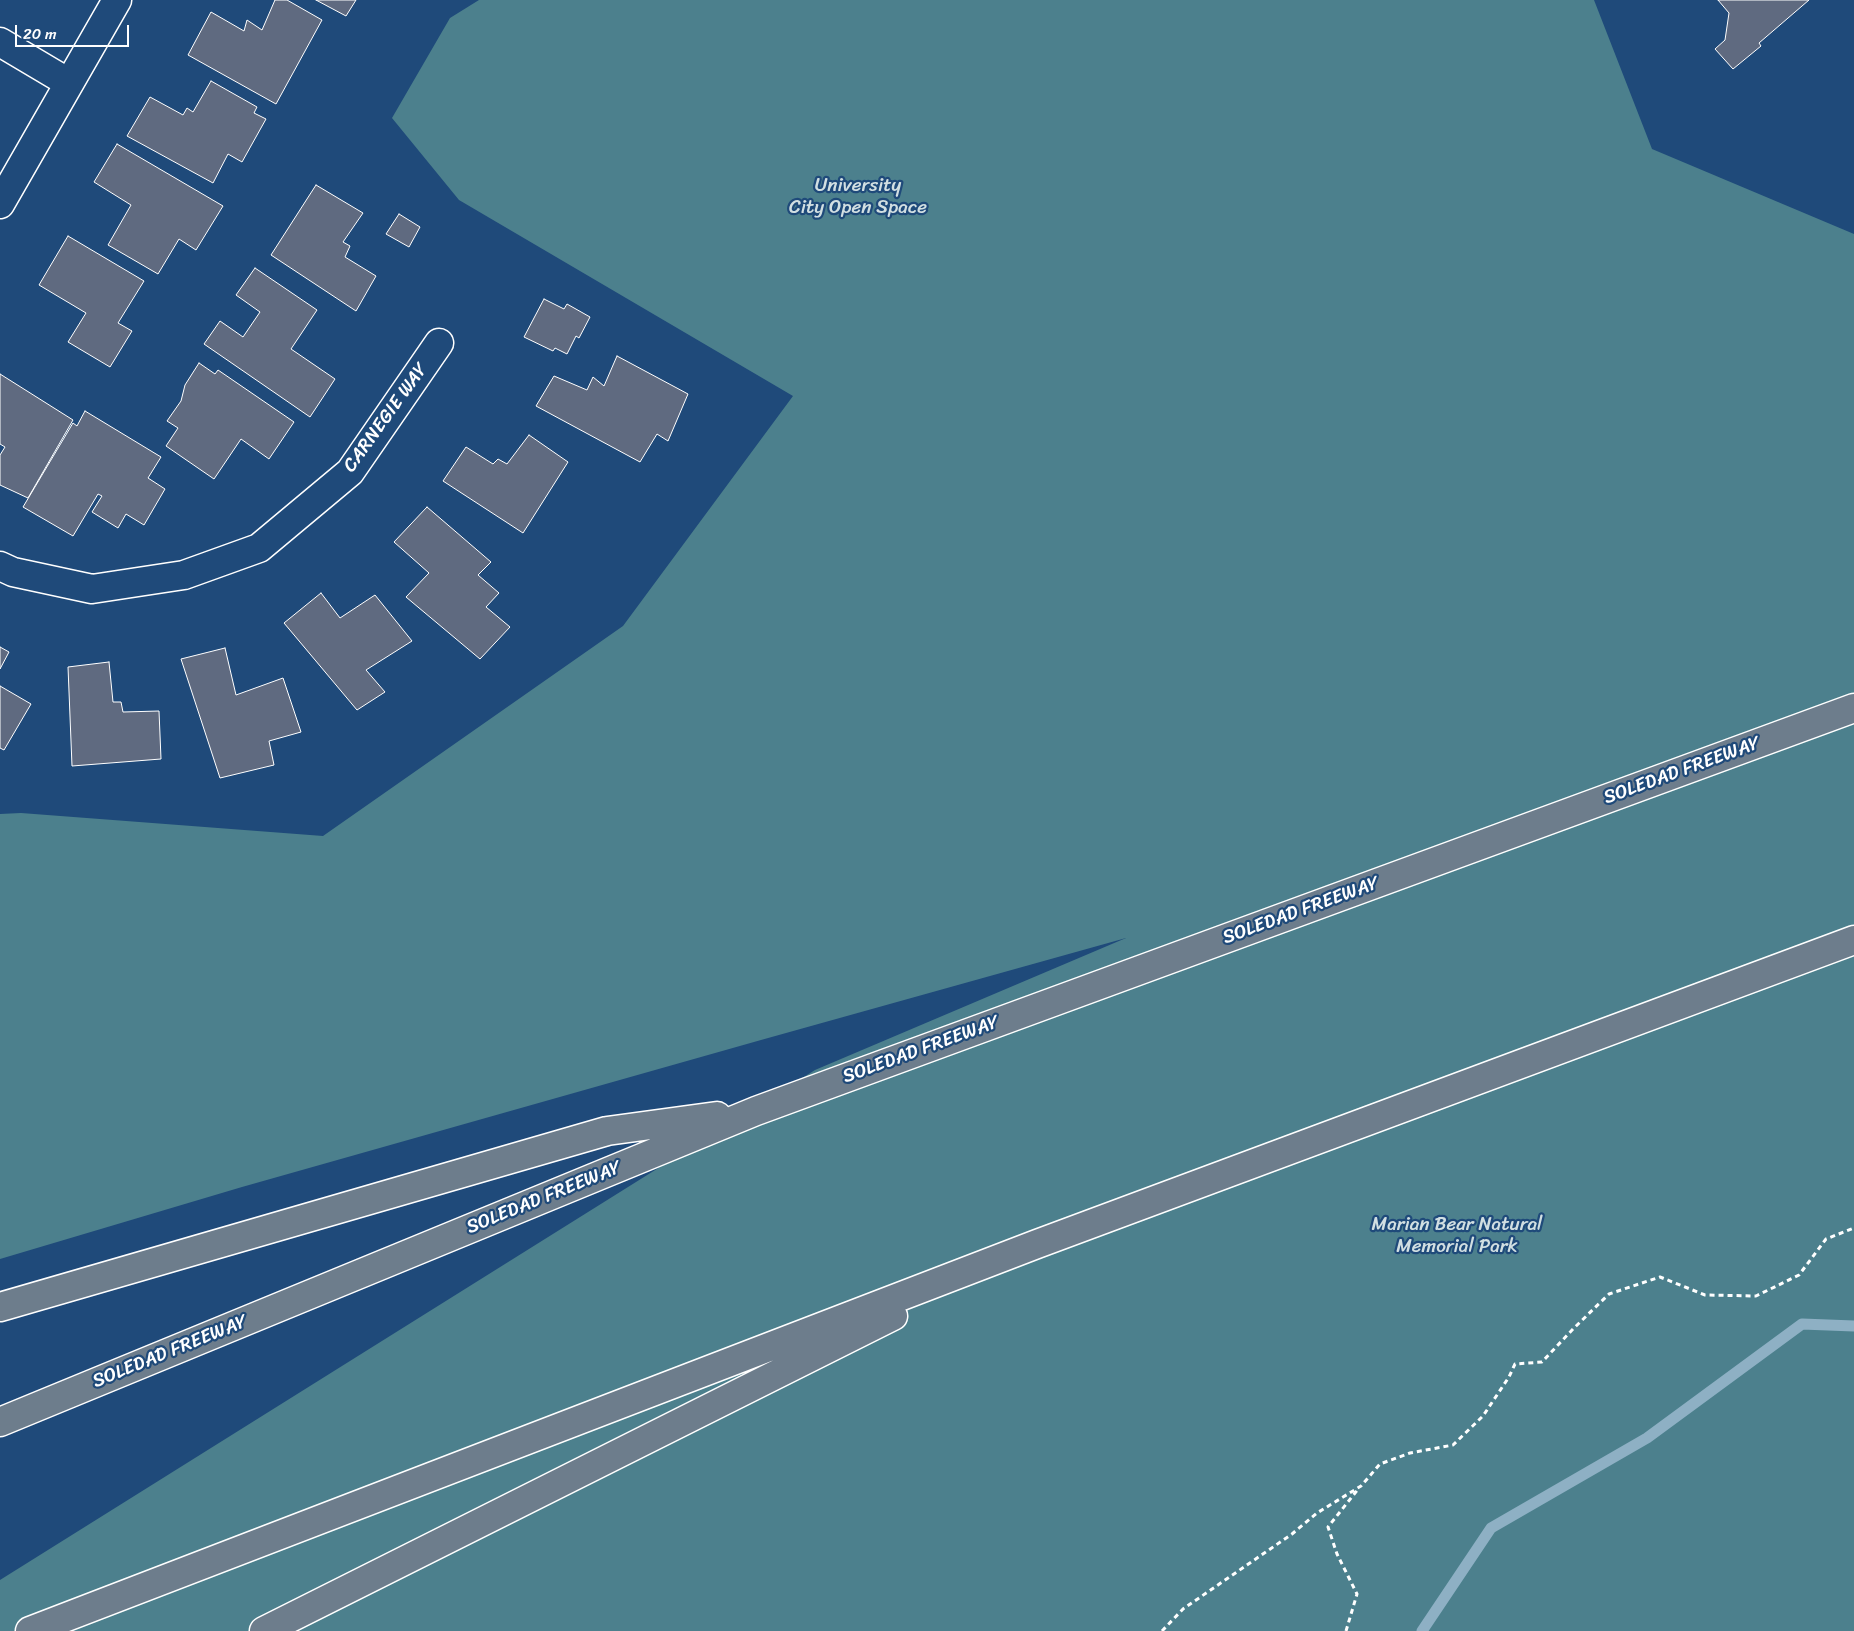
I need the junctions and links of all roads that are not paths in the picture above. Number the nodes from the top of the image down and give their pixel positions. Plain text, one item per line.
1 (117, 0) edge
2 (0, 42) edge
3 (69, 83) junction
4 (0, 204) edge
5 (439, 343) dead end
6 (0, 566) edge
7 (1854, 708) edge
8 (1854, 940) edge
9 (756, 1111) junction
10 (1036, 1244) junction
11 (0, 1307) edge
12 (0, 1422) edge
13 (30, 1631) edge
14 (264, 1631) edge

1 - 3 street
2 - 3 street
3 - 4 street
5 - 6 street, CARNEGIE WAY
7 - 9 highway, SOLEDAD FREEWAY
8 - 10 highway
9 - 11 highway
9 - 12 highway, SOLEDAD FREEWAY
10 - 13 highway
10 - 14 highway

